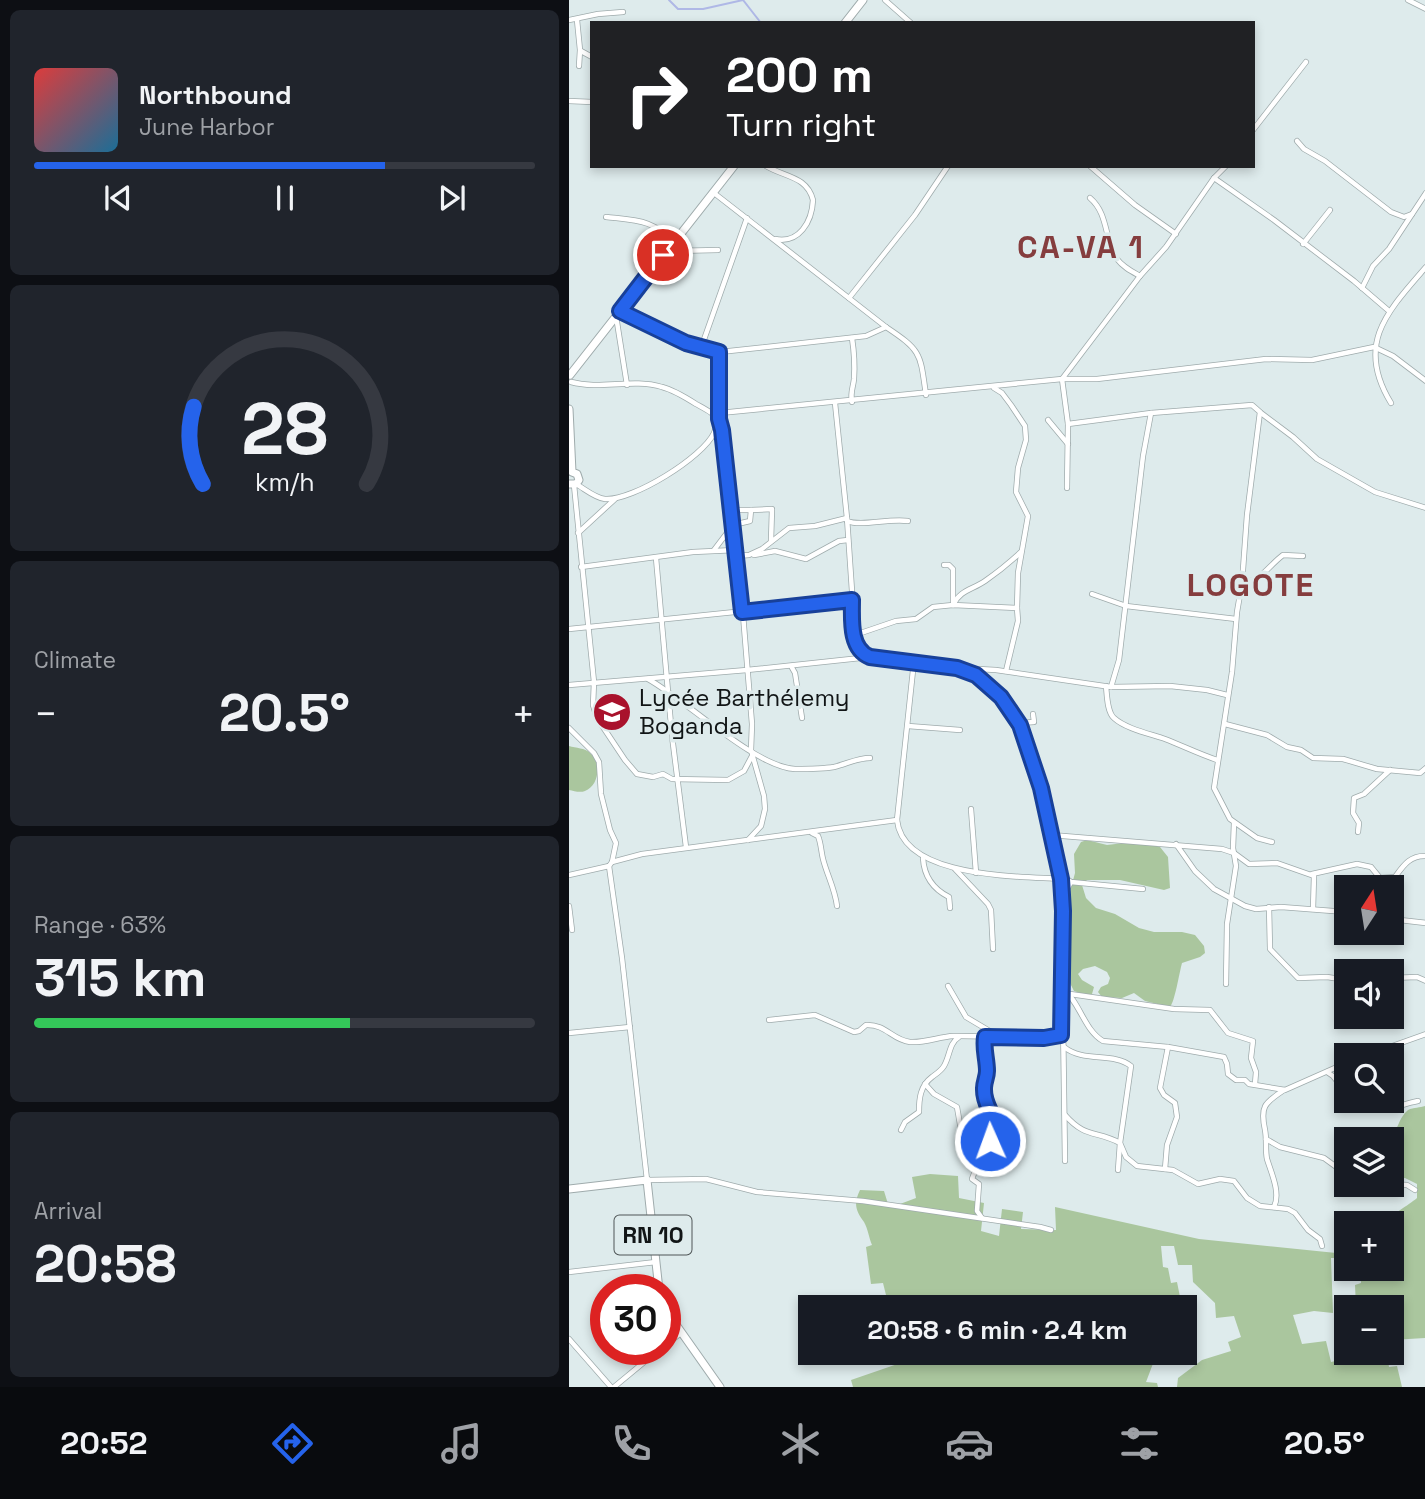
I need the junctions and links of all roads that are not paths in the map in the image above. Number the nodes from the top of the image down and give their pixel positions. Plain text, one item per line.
1 (863, 0) edge
2 (885, 0) edge
3 (1408, 0) edge
4 (1425, 9) edge
5 (623, 12) dead end
6 (569, 20) edge
7 (577, 20) junction
8 (847, 21) edge
9 (909, 21) edge
10 (580, 50) junction
11 (590, 56) edge
12 (1306, 62) dead end
13 (579, 66) dead end
14 (569, 101) edge
15 (590, 102) edge
16 (1255, 127) edge
17 (1297, 141) dead end
18 (732, 168) edge
19 (771, 168) edge
20 (947, 168) edge
21 (1092, 168) edge
22 (1224, 168) edge
23 (1214, 178) junction
24 (714, 192) junction
25 (1425, 193) edge
26 (1090, 198) dead end
27 (1330, 210) dead end
28 (1413, 214) junction
29 (606, 216) dead end
30 (747, 218) junction
31 (1176, 234) junction
32 (773, 239) junction
33 (1303, 244) junction
34 (671, 248) junction
35 (718, 250) dead end
36 (683, 267) dead end
37 (1425, 267) edge
38 (1139, 276) junction
39 (1362, 288) junction
40 (849, 298) junction
41 (1389, 311) junction
42 (618, 314) junction
43 (886, 327) junction
44 (852, 338) junction
45 (1374, 347) junction
46 (701, 348) junction
47 (719, 352) junction
48 (570, 379) edge
49 (1062, 379) junction
50 (1425, 381) edge
51 (627, 385) junction
52 (993, 388) junction
53 (926, 395) junction
54 (852, 402) junction
55 (1391, 402) dead end
56 (835, 403) junction
57 (569, 409) edge
58 (1260, 412) junction
59 (1151, 413) junction
60 (720, 416) junction
61 (1048, 420) dead end
62 (1068, 424) junction
63 (570, 428) edge
64 (1068, 444) junction
65 (571, 473) edge
66 (572, 484) edge
67 (1067, 488) dead end
68 (616, 498) junction
69 (1425, 508) edge
70 (732, 510) junction
71 (751, 510) junction
72 (847, 519) junction
73 (908, 521) dead end
74 (733, 524) junction
75 (854, 524) junction
76 (848, 533) junction
77 (578, 534) junction
78 (848, 540) junction
79 (771, 541) junction
80 (713, 550) junction
81 (1021, 551) junction
82 (736, 553) junction
83 (749, 555) junction
84 (1303, 555) dead end
85 (656, 558) junction
86 (943, 565) dead end
87 (581, 567) junction
88 (1242, 583) junction
89 (1092, 594) dead end
90 (852, 600) junction
91 (953, 603) junction
92 (1126, 606) junction
93 (1017, 608) junction
94 (742, 612) junction
95 (662, 620) junction
96 (1236, 620) junction
97 (588, 627) junction
98 (569, 629) edge
99 (855, 635) junction
100 (856, 646) junction
101 (870, 657) junction
102 (848, 658) junction
103 (914, 661) junction
104 (791, 666) junction
105 (957, 668) junction
106 (747, 670) junction
107 (1006, 671) junction
108 (667, 676) junction
109 (646, 678) junction
110 (594, 682) junction
111 (569, 685) edge
112 (1108, 686) junction
113 (669, 692) junction
114 (1227, 695) junction
115 (1033, 714) dead end
116 (802, 718) dead end
117 (1019, 723) junction
118 (1225, 724) junction
119 (908, 726) junction
120 (569, 728) edge
121 (960, 730) dead end
122 (752, 752) junction
123 (870, 758) dead end
124 (1217, 760) junction
125 (1425, 768) edge
126 (1390, 770) junction
127 (677, 779) junction
128 (970, 809) dead end
129 (897, 820) junction
130 (1234, 823) junction
131 (809, 832) junction
132 (1358, 832) dead end
133 (1051, 835) junction
134 (747, 840) junction
135 (1272, 842) dead end
136 (1176, 843) junction
137 (686, 847) junction
138 (1234, 853) junction
139 (1425, 856) edge
140 (923, 858) junction
141 (610, 864) junction
142 (953, 867) junction
143 (976, 873) junction
144 (1312, 874) junction
145 (569, 875) edge
146 (1060, 876) junction
147 (1071, 882) junction
148 (1143, 889) dead end
149 (1231, 899) junction
150 (1062, 900) junction
151 (837, 905) dead end
152 (569, 906) edge
153 (1269, 907) junction
154 (950, 908) dead end
155 (1313, 909) junction
156 (1334, 911) edge
157 (1404, 921) edge
158 (1425, 923) edge
159 (572, 930) dead end
160 (993, 948) dead end
161 (1334, 978) edge
162 (1404, 978) edge
163 (1425, 981) edge
164 (1226, 984) dead end
165 (948, 986) dead end
166 (1062, 988) junction
167 (1069, 994) junction
168 (769, 1020) dead end
169 (630, 1027) junction
170 (569, 1033) edge
171 (1425, 1034) edge
172 (1061, 1035) junction
173 (960, 1036) junction
174 (985, 1037) junction
175 (1000, 1037) junction
176 (1400, 1043) edge
177 (1063, 1046) junction
178 (1168, 1048) junction
179 (1334, 1068) edge
180 (1326, 1072) junction
181 (1334, 1077) edge
182 (925, 1084) junction
183 (1255, 1084) junction
184 (1285, 1090) junction
185 (1418, 1101) dead end
186 (1404, 1105) edge
187 (1064, 1114) junction
188 (901, 1130) dead end
189 (1266, 1138) junction
190 (1120, 1143) junction
191 (982, 1157) junction
192 (1064, 1161) dead end
193 (1334, 1165) edge
194 (1165, 1168) junction
195 (1118, 1170) dead end
196 (647, 1181) junction
197 (1404, 1185) edge
198 (569, 1189) edge
199 (1415, 1190) dead end
200 (1274, 1207) junction
201 (982, 1218) junction
202 (1051, 1230) dead end
203 (1322, 1247) dead end
204 (656, 1262) junction
205 (569, 1272) edge
206 (657, 1274) edge
207 (682, 1332) edge
208 (569, 1339) edge
209 (640, 1365) edge
210 (612, 1387) edge
211 (720, 1387) edge

1 - 8 main road
2 - 9 street
3 - 4 street
5 - 7 street
6 - 7 street
7 - 10 street
10 - 11 street
10 - 13 street
12 - 16 street
14 - 15 street
17 - 28 street
18 - 24 main road
19 - 32 street
20 - 40 street
21 - 31 street
22 - 23 street
23 - 31 street
23 - 33 street
24 - 30 street
24 - 34 main road
25 - 28 street
26 - 38 street
27 - 33 street
28 - 39 street
29 - 34 street
30 - 32 street
30 - 46 street
31 - 38 street
32 - 40 street
33 - 39 street
34 - 35 street
34 - 36 street
34 - 42 main road
37 - 41 street
38 - 49 street
39 - 41 street
40 - 43 street
41 - 45 street
42 - 46 street
42 - 48 main road
42 - 51 street
43 - 44 street
43 - 53 street
44 - 47 street
44 - 54 street
45 - 49 street
45 - 50 street
45 - 55 street
46 - 47 street
47 - 60 street
48 - 51 street
49 - 52 street
49 - 62 street
51 - 60 street
52 - 53 street
52 - 81 street
53 - 54 street
54 - 56 street
56 - 60 street
56 - 72 street
57 - 63 main road
58 - 59 street
58 - 69 street
58 - 88 street
59 - 62 street
59 - 92 street
60 - 68 street
60 - 70 street
61 - 64 street
62 - 64 street
63 - 65 main road
64 - 67 street
65 - 66 main road
66 - 68 street
66 - 77 street
68 - 77 street
70 - 71 street
70 - 74 street
71 - 74 street
71 - 79 street
72 - 75 street
72 - 76 street
72 - 79 street
73 - 75 street
74 - 80 street
74 - 82 street
75 - 76 street
76 - 78 street
77 - 87 street
78 - 83 street
78 - 90 street
79 - 83 street
80 - 82 street
80 - 85 street
81 - 91 street
81 - 93 street
82 - 83 street
82 - 94 street
84 - 88 street
85 - 87 street
85 - 95 street
86 - 91 street
87 - 97 street
88 - 96 street
89 - 92 street
90 - 94 street
90 - 99 street
91 - 93 street
91 - 99 street
92 - 96 street
92 - 112 street
93 - 107 street
94 - 95 street
94 - 106 street
95 - 97 street
95 - 108 street
96 - 114 street
97 - 98 street
97 - 110 street
99 - 100 street
100 - 101 street
100 - 102 street
101 - 102 street
101 - 103 street
102 - 104 street
103 - 105 street
103 - 119 street
104 - 106 street
104 - 116 street
105 - 107 street
105 - 117 street
106 - 108 street
106 - 122 street
107 - 112 street
108 - 109 street
108 - 113 street
109 - 110 street
109 - 113 street
110 - 111 street
110 - 127 street
112 - 114 street
112 - 124 street
113 - 122 street
113 - 127 street
114 - 118 street
115 - 117 street
117 - 133 street
118 - 124 street
118 - 126 street
119 - 121 street
119 - 129 street
120 - 141 street
122 - 123 street
122 - 127 street
122 - 134 street
124 - 130 street
125 - 126 street
126 - 132 street
127 - 137 street
128 - 143 street
129 - 131 street
129 - 140 street
130 - 135 street
130 - 138 street
131 - 134 street
131 - 151 street
133 - 136 street
133 - 146 street
134 - 137 street
136 - 138 street
136 - 149 street
137 - 141 street
138 - 144 street
138 - 149 street
139 - 144 street
140 - 142 street
140 - 154 street
141 - 145 street
141 - 169 street
142 - 143 street
142 - 160 street
143 - 146 street
144 - 155 street
146 - 147 street
146 - 150 street
147 - 148 street
147 - 150 street
149 - 153 street
149 - 164 street
150 - 166 street
152 - 159 street
153 - 155 street
153 - 161 street
155 - 156 street
157 - 158 street
162 - 163 street
165 - 175 street
166 - 167 street
166 - 172 street
167 - 178 street
167 - 183 street
168 - 173 street
169 - 170 street
169 - 196 street
171 - 176 street
172 - 175 street
172 - 177 street
173 - 174 street
173 - 182 street
174 - 175 street
174 - 191 street
177 - 187 street
177 - 190 street
178 - 183 street
178 - 194 street
179 - 180 street
180 - 181 street
180 - 184 street
182 - 188 street
182 - 191 street
183 - 184 street
184 - 189 street
185 - 186 street
187 - 190 street
187 - 192 street
189 - 193 street
189 - 200 street
190 - 194 street
190 - 195 street
191 - 201 street
194 - 200 street
196 - 198 main road, RN 10
196 - 201 street
196 - 204 main road, RN 10
197 - 199 street
200 - 203 street
201 - 202 street
204 - 205 street
204 - 206 main road, RN 10
207 - 211 main road
208 - 210 street
209 - 210 street

